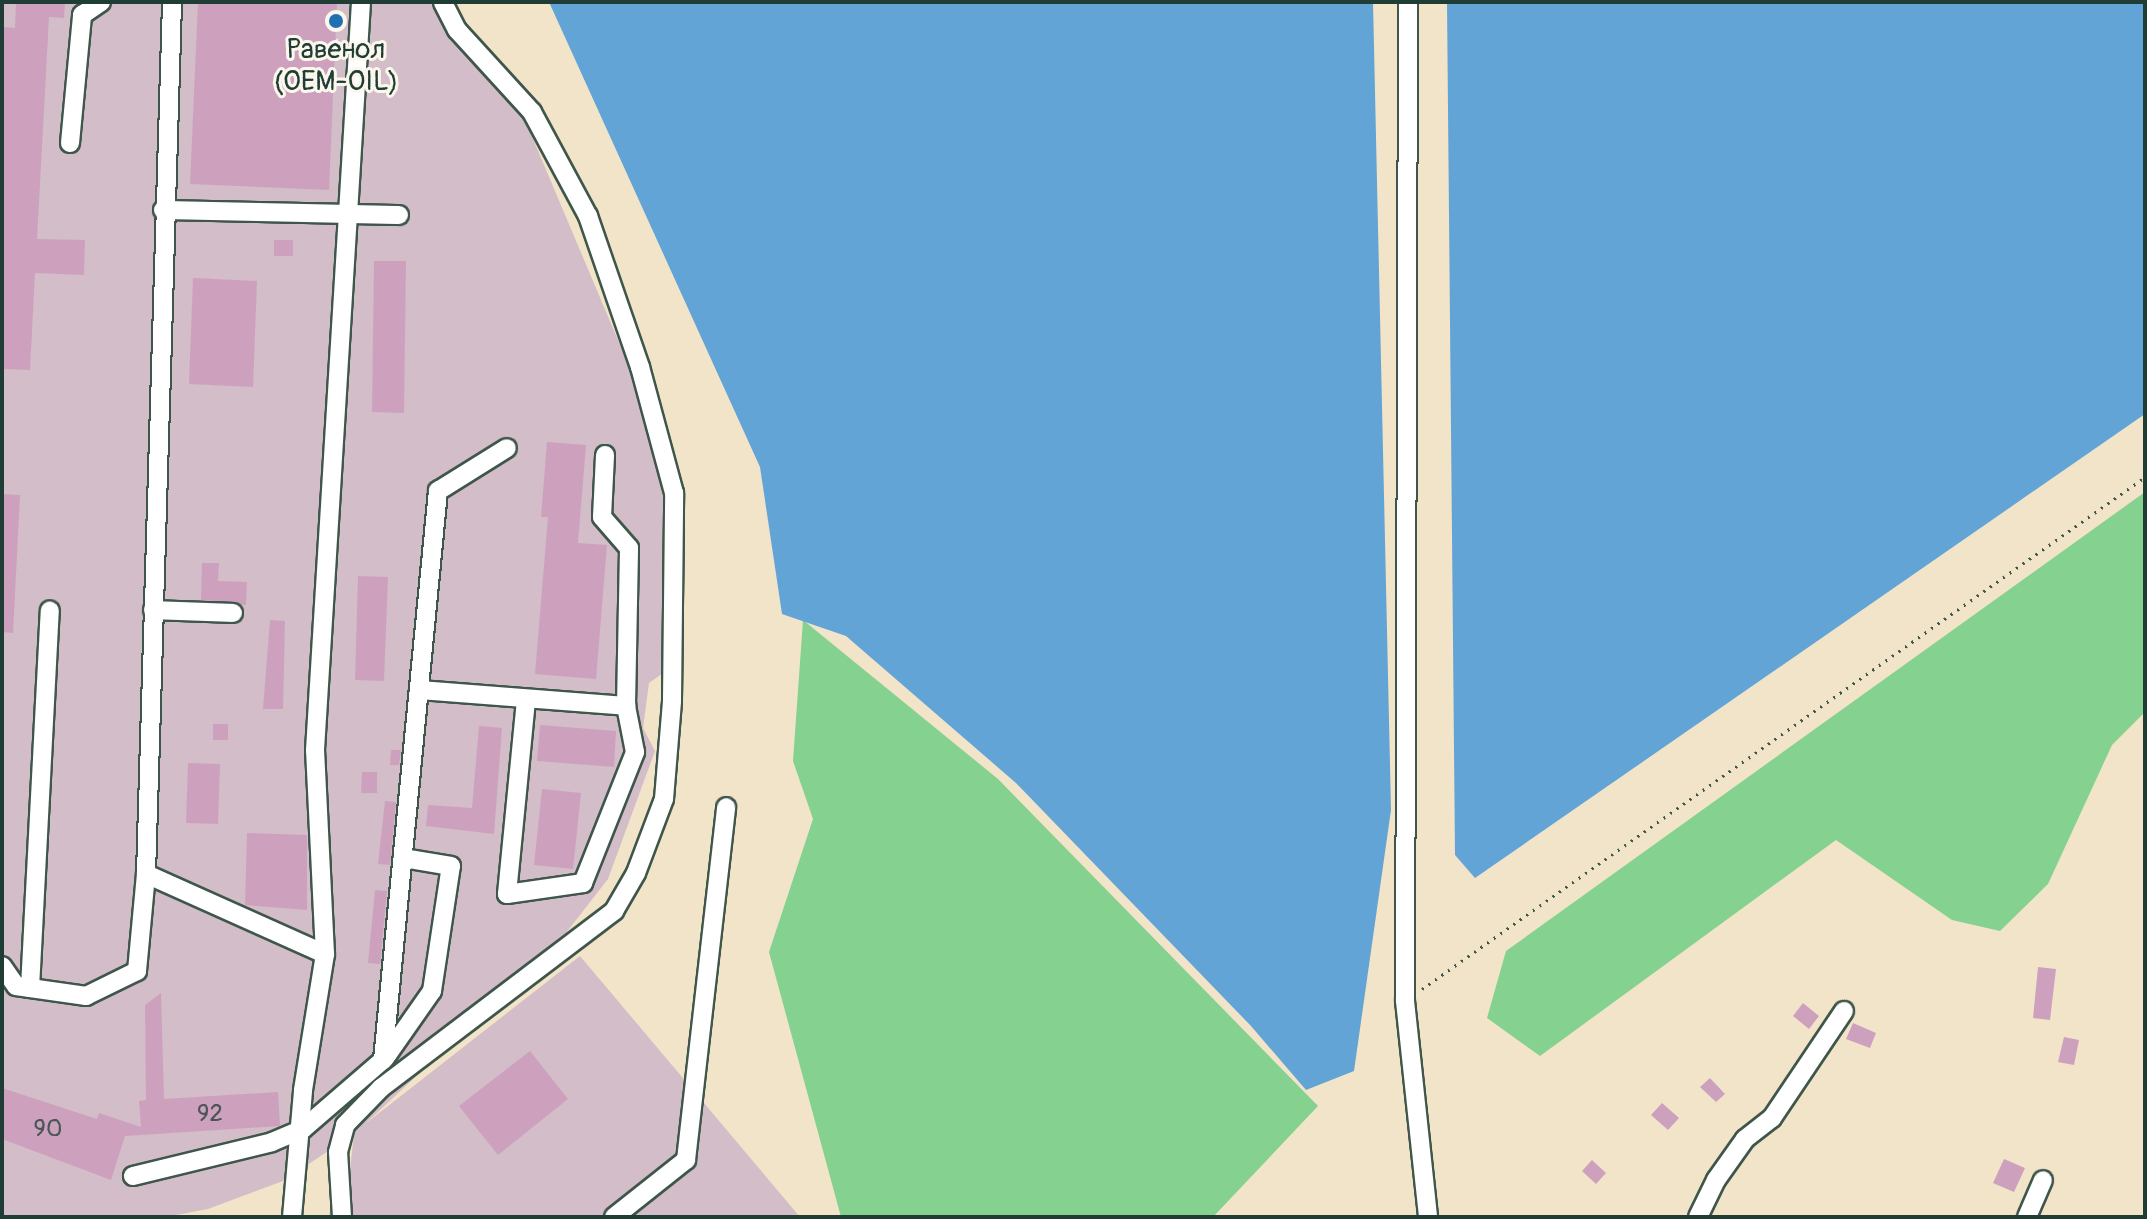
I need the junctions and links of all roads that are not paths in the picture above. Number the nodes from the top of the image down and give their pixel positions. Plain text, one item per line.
1 (101, 2) edge
2 (172, 2) edge
3 (361, 2) edge
4 (443, 2) edge
5 (1408, 2) edge
6 (70, 143) dead end
7 (163, 210) junction
8 (399, 215) dead end
9 (349, 217) junction
10 (507, 448) dead end
11 (605, 455) dead end
12 (153, 610) junction
13 (50, 611) dead end
14 (233, 613) dead end
15 (419, 690) junction
16 (526, 700) junction
17 (626, 706) junction
18 (726, 807) dead end
19 (403, 858) junction
20 (146, 874) junction
21 (325, 954) junction
22 (2, 966) edge
23 (30, 988) junction
24 (1844, 1011) dead end
25 (383, 1060) junction
26 (303, 1129) junction
27 (133, 1176) dead end
28 (2043, 1180) dead end
29 (292, 1217) edge
30 (342, 1217) edge
31 (614, 1217) edge
32 (1428, 1217) edge
33 (1698, 1217) edge
34 (2027, 1217) edge

1 - 6 street
2 - 7 street
3 - 9 street
4 - 30 street
5 - 32 street
7 - 9 street
7 - 12 street
8 - 9 street
9 - 21 street
10 - 15 street
11 - 17 street
12 - 14 street
12 - 20 street
13 - 23 street
15 - 16 street
15 - 19 street
16 - 17 street
16 - 17 street
18 - 31 street
19 - 25 street
19 - 25 street
20 - 21 street
20 - 23 street
21 - 26 street
22 - 23 street
24 - 33 street
25 - 26 street
26 - 27 street
26 - 29 street
28 - 34 street

